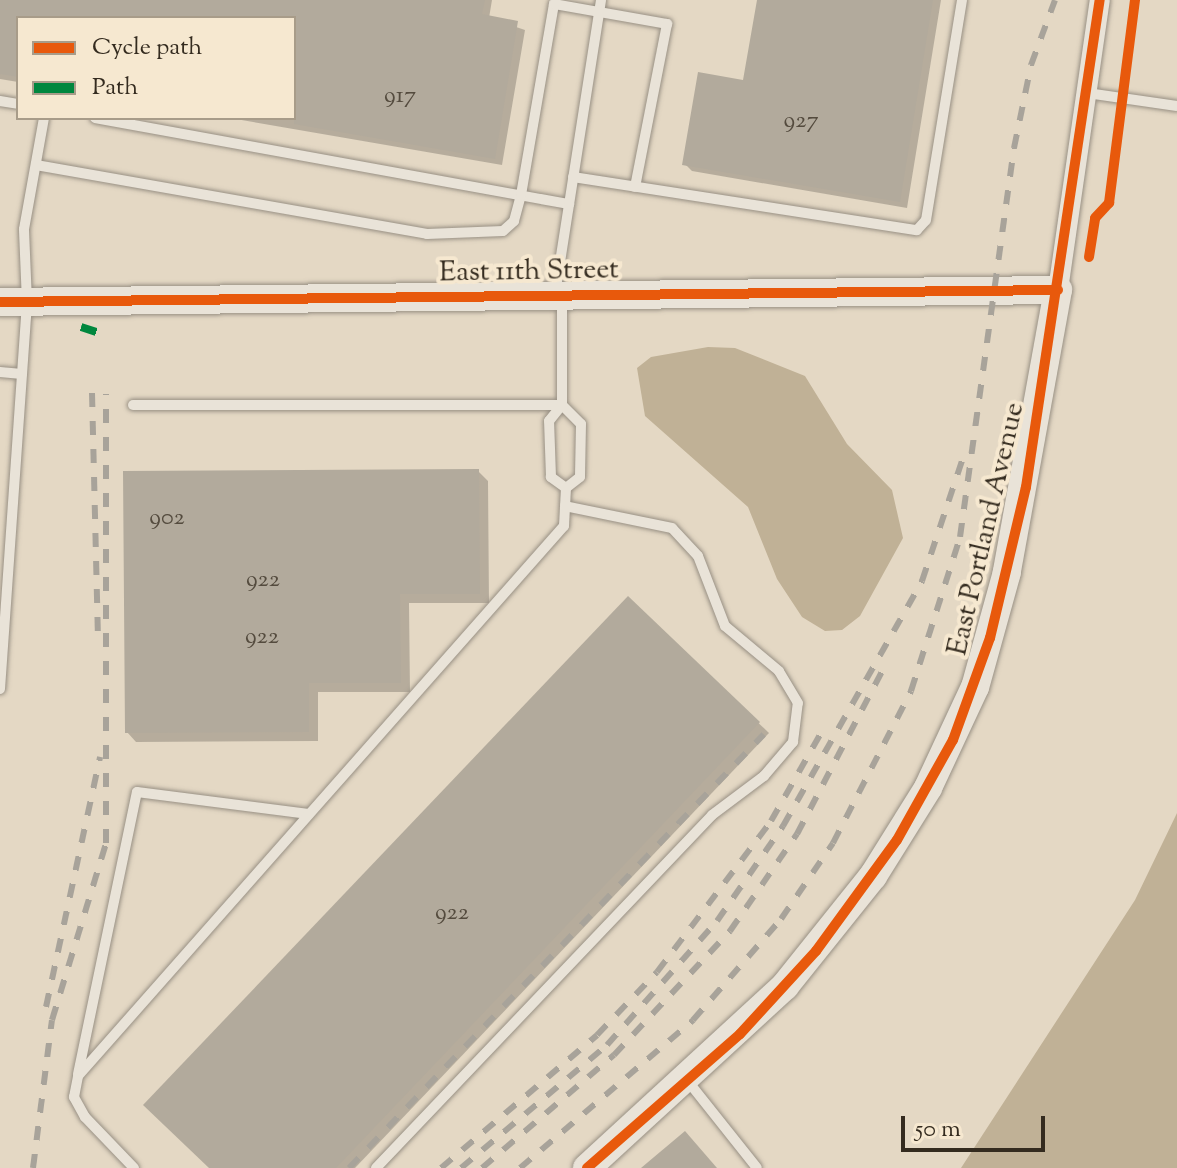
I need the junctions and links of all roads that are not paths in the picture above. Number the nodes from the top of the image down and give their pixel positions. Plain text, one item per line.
1 (601, 0) edge
2 (962, 0) edge
3 (1100, 0) edge
4 (599, 12) junction
5 (1087, 93) junction
6 (1177, 106) edge
7 (44, 120) edge
8 (106, 120) edge
9 (36, 165) junction
10 (573, 177) junction
11 (635, 187) junction
12 (521, 195) junction
13 (569, 204) junction
14 (1058, 290) junction
15 (559, 296) junction
16 (14, 302) edge
17 (0, 372) edge
18 (22, 374) junction
19 (133, 405) dead end
20 (562, 405) junction
21 (566, 488) junction
22 (565, 506) junction
23 (0, 689) edge
24 (309, 814) junction
25 (78, 1076) junction
26 (687, 1080) junction
27 (134, 1168) edge
28 (376, 1168) edge
29 (587, 1168) edge
30 (757, 1168) edge

1 - 4 lane
2 - 11 lane
3 - 5 street, East Portland Avenue
4 - 10 lane
4 - 11 lane
4 - 12 lane
5 - 6 lane
5 - 14 street, East Portland Avenue
7 - 9 lane
8 - 12 lane
9 - 12 lane
9 - 16 lane
10 - 11 lane
10 - 13 lane
12 - 13 lane
13 - 15 lane
14 - 15 street, East 11th Street
14 - 26 street, East Portland Avenue
15 - 16 street, East 11th Street
15 - 20 lane
16 - 18 lane
17 - 18 lane
18 - 23 lane
19 - 20 lane
20 - 21 lane
20 - 21 lane
21 - 22 lane
22 - 24 lane
22 - 28 lane
24 - 25 lane
24 - 25 lane
25 - 27 lane
26 - 29 street, East Portland Avenue
26 - 30 lane

